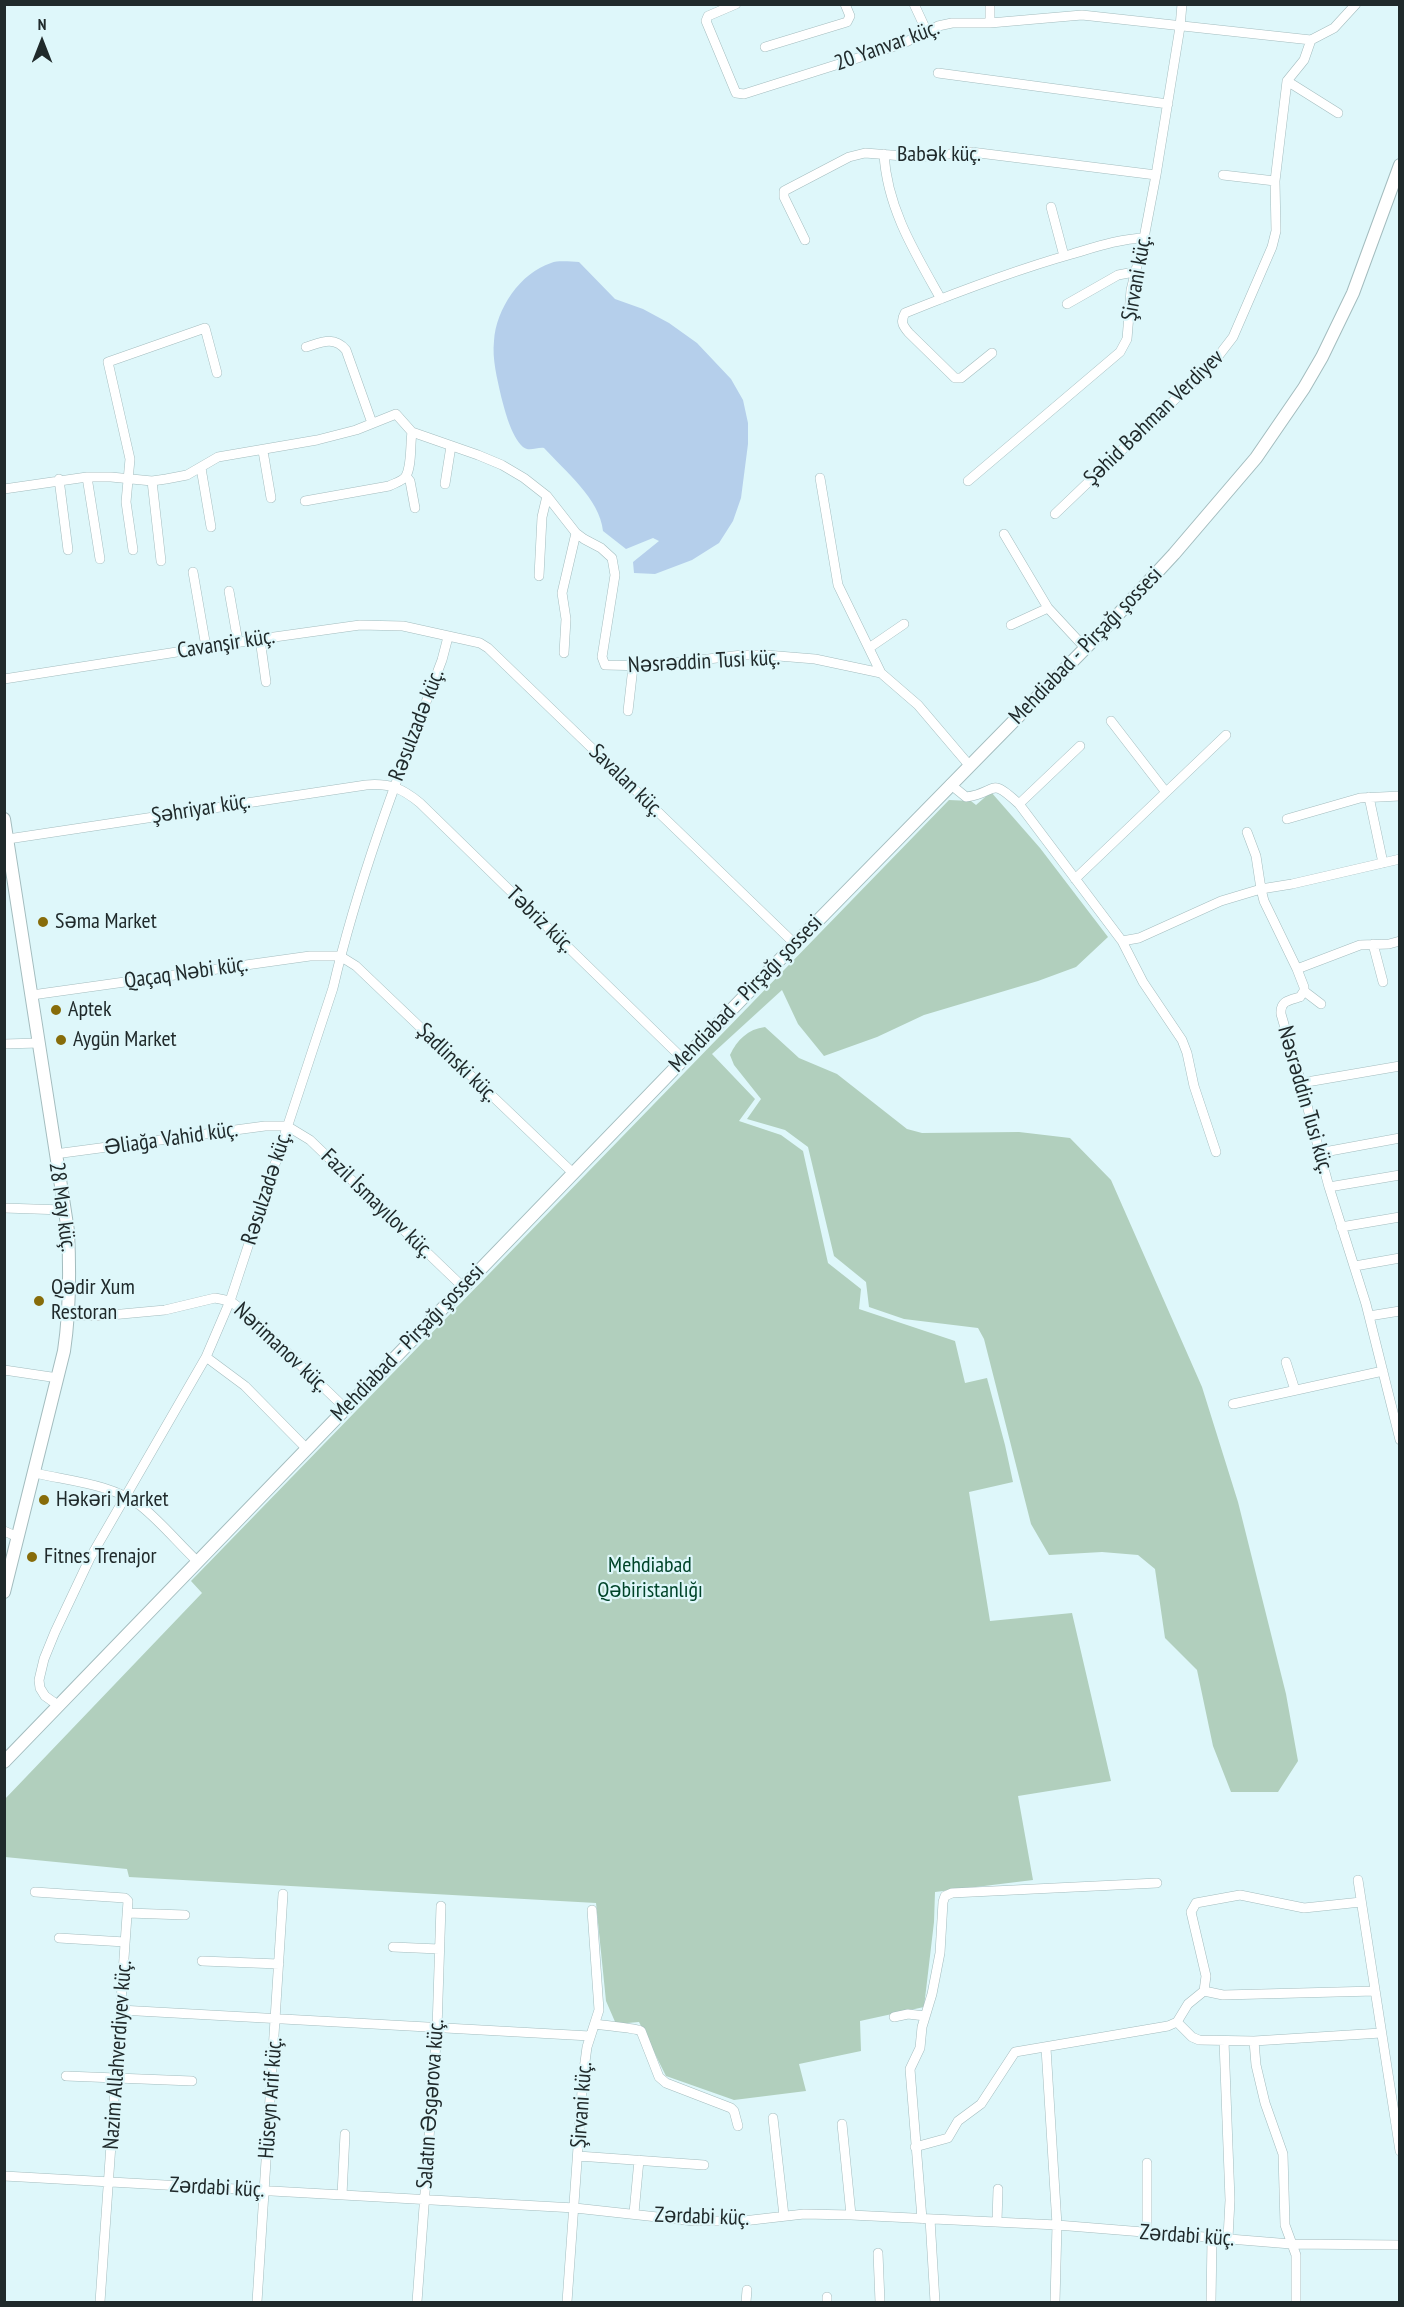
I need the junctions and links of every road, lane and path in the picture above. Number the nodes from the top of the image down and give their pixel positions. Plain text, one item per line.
1 (736, 4) edge
2 (845, 4) edge
3 (914, 4) edge
4 (990, 4) edge
5 (1083, 4) edge
6 (1182, 4) edge
7 (1356, 4) edge
8 (1082, 15) junction
9 (990, 23) junction
10 (1180, 27) junction
11 (927, 32) junction
12 (1311, 40) junction
13 (765, 47) dead end
14 (938, 73) dead end
15 (1287, 81) junction
16 (1168, 104) junction
17 (1338, 113) dead end
18 (884, 154) junction
19 (1400, 165) edge
20 (1156, 175) junction
21 (1223, 175) dead end
22 (1275, 181) junction
23 (1051, 207) dead end
24 (1144, 238) junction
25 (805, 240) dead end
26 (1064, 256) junction
27 (1134, 272) junction
28 (940, 299) junction
29 (1067, 304) dead end
30 (306, 347) dead end
31 (992, 353) dead end
32 (217, 372) dead end
33 (372, 423) junction
34 (412, 432) junction
35 (451, 446) junction
36 (263, 451) junction
37 (201, 468) junction
38 (406, 476) junction
39 (87, 477) junction
40 (128, 478) junction
41 (820, 478) dead end
42 (59, 479) junction
43 (152, 481) junction
44 (968, 481) dead end
45 (445, 484) dead end
46 (4, 489) edge
47 (547, 495) junction
48 (271, 498) dead end
49 (305, 501) dead end
50 (415, 508) dead end
51 (1055, 514) dead end
52 (211, 527) dead end
53 (576, 533) junction
54 (1004, 534) dead end
55 (68, 550) dead end
56 (133, 550) dead end
57 (100, 559) dead end
58 (161, 561) dead end
59 (193, 572) dead end
60 (539, 576) dead end
61 (229, 591) dead end
62 (1048, 608) junction
63 (904, 624) dead end
64 (1011, 625) dead end
65 (448, 637) junction
66 (260, 639) junction
67 (237, 642) junction
68 (206, 647) junction
69 (869, 648) junction
70 (1086, 648) junction
71 (564, 653) dead end
72 (633, 667) junction
73 (881, 673) junction
74 (4, 679) edge
75 (266, 682) dead end
76 (628, 711) dead end
77 (1111, 721) dead end
78 (1226, 735) dead end
79 (1080, 746) dead end
80 (969, 765) junction
81 (950, 784) junction
82 (394, 786) junction
83 (1165, 791) junction
84 (1400, 796) edge
85 (1369, 797) junction
86 (1019, 804) junction
87 (4, 819) edge
88 (1287, 819) dead end
89 (1247, 832) dead end
90 (8, 839) junction
91 (1400, 859) edge
92 (1383, 862) junction
93 (1075, 879) junction
94 (1261, 889) junction
95 (11, 897) edge
96 (1122, 941) junction
97 (1400, 941) edge
98 (795, 944) junction
99 (1373, 944) junction
100 (340, 956) junction
101 (1297, 969) junction
102 (1383, 982) dead end
103 (1304, 991) junction
104 (32, 996) junction
105 (1321, 1004) dead end
106 (39, 1043) junction
107 (4, 1044) edge
108 (683, 1059) junction
109 (1400, 1066) edge
110 (1301, 1083) junction
111 (287, 1126) junction
112 (1400, 1138) edge
113 (1216, 1152) dead end
114 (1319, 1153) junction
115 (55, 1154) junction
116 (573, 1173) junction
117 (1400, 1174) edge
118 (1329, 1187) junction
119 (4, 1208) edge
120 (64, 1210) junction
121 (1400, 1217) edge
122 (1341, 1227) junction
123 (1400, 1258) edge
124 (1356, 1266) junction
125 (463, 1287) junction
126 (230, 1300) junction
127 (1400, 1311) edge
128 (69, 1316) junction
129 (1370, 1316) junction
130 (206, 1357) junction
131 (1286, 1362) dead end
132 (4, 1370) edge
133 (1383, 1371) junction
134 (58, 1378) junction
135 (1295, 1390) junction
136 (1233, 1404) dead end
137 (345, 1408) junction
138 (1400, 1440) edge
139 (306, 1448) junction
140 (35, 1473) junction
141 (126, 1498) junction
142 (4, 1531) edge
143 (18, 1537) junction
144 (198, 1562) junction
145 (4, 1592) edge
146 (59, 1706) junction
147 (4, 1762) edge
148 (1358, 1880) dead end
149 (1157, 1883) dead end
150 (35, 1892) dead end
151 (283, 1894) dead end
152 (1361, 1902) junction
153 (441, 1906) dead end
154 (592, 1910) dead end
155 (128, 1913) junction
156 (185, 1915) dead end
157 (59, 1938) dead end
158 (125, 1942) junction
159 (393, 1947) dead end
160 (439, 1949) junction
161 (202, 1961) dead end
162 (279, 1964) junction
163 (1203, 1991) junction
164 (1375, 1991) junction
165 (120, 2010) junction
166 (925, 2016) junction
167 (894, 2017) dead end
168 (276, 2019) junction
169 (1177, 2022) junction
170 (596, 2024) junction
171 (437, 2029) junction
172 (1381, 2032) junction
173 (590, 2036) junction
174 (1224, 2041) junction
175 (1254, 2041) junction
176 (1046, 2048) junction
177 (66, 2076) dead end
178 (116, 2078) junction
179 (192, 2081) dead end
180 (773, 2118) dead end
181 (842, 2124) dead end
182 (738, 2126) dead end
183 (345, 2134) dead end
184 (915, 2147) junction
185 (1400, 2151) edge
186 (579, 2156) junction
187 (639, 2160) junction
188 (1147, 2163) dead end
189 (704, 2165) dead end
190 (4, 2176) edge
191 (110, 2182) junction
192 (998, 2189) dead end
193 (265, 2190) junction
194 (342, 2195) junction
195 (426, 2200) junction
196 (575, 2208) junction
197 (634, 2213) junction
198 (851, 2215) junction
199 (784, 2216) junction
200 (926, 2219) junction
201 (997, 2221) junction
202 (1057, 2225) junction
203 (1147, 2233) junction
204 (1212, 2238) junction
205 (1228, 2238) junction
206 (1291, 2244) junction
207 (1400, 2245) edge
208 (878, 2253) dead end
209 (747, 2290) dead end
210 (100, 2302) edge
211 (257, 2302) edge
212 (417, 2302) edge
213 (567, 2302) edge
214 (746, 2302) edge
215 (880, 2302) edge
216 (935, 2302) edge
217 (1055, 2302) edge
218 (1211, 2302) edge
219 (1296, 2302) edge

1 - 11 street, 20 Yanvar küç.
2 - 13 street
3 - 11 street
4 - 9 street
5 - 8 street
6 - 10 street, Şirvani küç.
7 - 12 street
8 - 9 street, 20 Yanvar küç.
8 - 10 street, 20 Yanvar küç.
9 - 11 street, 20 Yanvar küç.
10 - 12 street, 20 Yanvar küç.
10 - 16 street, Şirvani küç.
12 - 15 street
14 - 16 street
15 - 17 street
15 - 22 street, Şəhid Bəhman Verdiyev
16 - 20 street, Şirvani küç.
18 - 20 street, Babək küç.
18 - 25 street, Babək küç.
18 - 28 street
19 - 70 main road, Mehdiabad - Pirşağı şossesi
20 - 24 street, Şirvani küç.
21 - 22 street
22 - 51 street, Şəhid Bəhman Verdiyev
23 - 26 street
24 - 26 street
24 - 27 street, Şirvani küç.
26 - 28 street
27 - 29 street
27 - 44 street, Şirvani küç.
28 - 31 street
30 - 33 street
32 - 40 street
33 - 34 street, Nəsrəddin Tusi küç.
33 - 36 street
34 - 35 street, Nəsrəddin Tusi küç.
34 - 38 street
35 - 45 street
35 - 47 street, Nəsrəddin Tusi küç.
36 - 37 street
36 - 48 street
37 - 43 street
37 - 52 street
38 - 49 street
38 - 50 street
39 - 40 street
39 - 42 street
39 - 57 street
40 - 43 street
40 - 56 street
41 - 69 street
42 - 46 street
42 - 55 street
43 - 58 street
47 - 53 street, Nəsrəddin Tusi küç.
47 - 60 street
53 - 71 street
53 - 72 street, Nəsrəddin Tusi küç.
54 - 62 street
59 - 68 street
61 - 67 street
62 - 64 street
62 - 70 street
63 - 69 street
65 - 66 street, Cavanşir küç.
65 - 82 street, Rəsulzadə küç.
65 - 98 street, Savalan küç.
66 - 67 street, Cavanşir küç.
66 - 75 street
67 - 68 street, Cavanşir küç.
68 - 74 street, Cavanşir küç.
69 - 73 street
70 - 80 main road, Mehdiabad - Pirşağı şossesi
72 - 73 street, Nəsrəddin Tusi küç.
72 - 76 street
73 - 80 street, Nəsrəddin Tusi küç.
77 - 83 street
78 - 83 street
79 - 86 street
80 - 81 main road, Mehdiabad - Pirşağı şossesi
81 - 86 street
81 - 98 main road, Mehdiabad - Pirşağı şossesi
82 - 90 street, Şəhriyar küç.
82 - 100 street, Rəsulzadə küç.
82 - 108 street, Təbriz küç.
83 - 93 street
84 - 85 street
85 - 88 street
85 - 92 street
86 - 93 street
87 - 90 main road, 28 May küç.
89 - 94 street, Nəsrəddin Tusi küç.
90 - 95 main road, 28 May küç.
91 - 92 street
92 - 94 street
93 - 96 street
94 - 96 street
94 - 101 street, Nəsrəddin Tusi küç.
95 - 104 main road, 28 May küç.
96 - 113 street
97 - 99 street
98 - 108 main road, Mehdiabad - Pirşağı şossesi
99 - 101 street
99 - 102 street
100 - 104 street, Qaçaq Nəbi küç.
100 - 111 street, Rəsulzadə küç.
100 - 116 street, Şadlinski küç.
101 - 103 street, Nəsrəddin Tusi küç.
103 - 105 street
103 - 110 street, Nəsrəddin Tusi küç.
104 - 106 main road, 28 May küç.
106 - 107 street
106 - 115 main road, 28 May küç.
108 - 116 main road, Mehdiabad - Pirşağı şossesi
109 - 110 street
110 - 114 street, Nəsrəddin Tusi küç.
111 - 115 street, Əliağa Vahid küç.
111 - 125 street, Fazil İsmayılov küç.
111 - 126 street, Rəsulzadə küç.
112 - 114 street
114 - 118 street, Nəsrəddin Tusi küç.
115 - 120 main road, 28 May küç.
116 - 125 main road, Mehdiabad - Pirşağı şossesi
117 - 118 street
118 - 122 street, Nəsrəddin Tusi küç.
119 - 120 street
120 - 128 main road, 28 May küç.
121 - 122 street
122 - 124 street, Nəsrəddin Tusi küç.
123 - 124 street
124 - 129 street, Nəsrəddin Tusi küç.
125 - 137 main road, Mehdiabad - Pirşağı şossesi
126 - 128 street, Nərimanov küç.
126 - 130 street, Rəsulzadə küç.
126 - 137 street, Nərimanov küç.
127 - 129 street
128 - 134 main road, 28 May küç.
129 - 133 street, Nəsrəddin Tusi küç.
130 - 139 street
130 - 141 street, Rəsulzadə küç.
131 - 135 street
132 - 134 street
133 - 135 street
133 - 138 street, Nəsrəddin Tusi küç.
134 - 140 main road, 28 May küç.
135 - 136 street
137 - 139 main road, Mehdiabad - Pirşağı şossesi
139 - 144 main road, Mehdiabad - Pirşağı şossesi
140 - 141 street
140 - 143 main road, 28 May küç.
141 - 144 street
141 - 146 street, Rəsulzadə küç.
142 - 143 street
143 - 145 main road, 28 May küç.
144 - 146 main road, Mehdiabad - Pirşağı şossesi
146 - 147 main road, Mehdiabad - Pirşağı şossesi
148 - 152 street
149 - 166 street
150 - 155 street
151 - 162 street, Hüseyn Arif küç.
152 - 163 street
152 - 164 street
153 - 160 street, Salatın Əsgərova küç.
154 - 170 street, Şirvani küç.
155 - 156 street
155 - 158 street, Nazim Allahverdiyev küç.
157 - 158 street
158 - 165 street, Nazim Allahverdiyev küç.
159 - 160 street
160 - 171 street, Salatın Əsgərova küç.
161 - 162 street
162 - 168 street, Hüseyn Arif küç.
163 - 164 street
163 - 169 street
164 - 172 street
165 - 168 street
165 - 178 street, Nazim Allahverdiyev küç.
166 - 167 street
166 - 184 street
168 - 171 street
168 - 193 street, Hüseyn Arif küç.
169 - 174 street
169 - 176 street
170 - 173 street, Şirvani küç.
170 - 182 street
171 - 173 street
171 - 195 street, Salatın Əsgərova küç.
172 - 175 street
172 - 185 street
173 - 186 street, Şirvani küç.
174 - 175 street
174 - 205 street
175 - 206 street
176 - 184 street
176 - 202 street
177 - 178 street
178 - 179 street
178 - 191 street, Nazim Allahverdiyev küç.
180 - 199 street
181 - 198 street
183 - 194 street
184 - 200 street
186 - 187 street
186 - 196 street, Şirvani küç.
187 - 189 street
187 - 197 street
188 - 203 street
190 - 191 street, Zərdabi küç.
191 - 193 street, Zərdabi küç.
191 - 210 street, Nazim Allahverdiyev küç.
192 - 201 street
193 - 194 street, Zərdabi küç.
193 - 211 street, Hüseyn Arif küç.
194 - 195 street, Zərdabi küç.
195 - 196 street, Zərdabi küç.
195 - 212 street, Salatın Əsgərova küç.
196 - 197 street, Zərdabi küç.
196 - 213 street, Şirvani küç.
197 - 199 street, Zərdabi küç.
198 - 199 street, Zərdabi küç.
198 - 200 street, Zərdabi küç.
200 - 201 street, Zərdabi küç.
200 - 216 street
201 - 202 street, Zərdabi küç.
202 - 203 street, Zərdabi küç.
202 - 217 street
203 - 204 street, Zərdabi küç.
204 - 205 street, Zərdabi küç.
204 - 218 street
205 - 206 street, Zərdabi küç.
206 - 207 street, Zərdabi küç.
206 - 219 street
208 - 215 street
209 - 214 street

